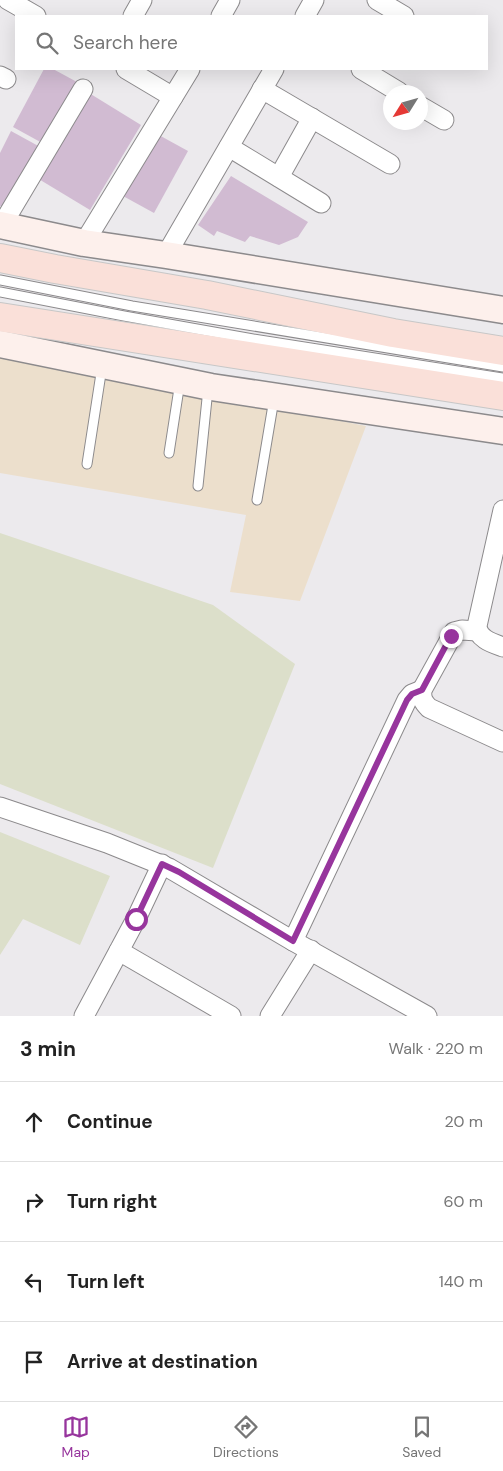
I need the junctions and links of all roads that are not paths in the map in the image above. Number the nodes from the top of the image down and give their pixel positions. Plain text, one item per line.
1 (8, 0) edge
2 (142, 0) edge
3 (230, 0) edge
4 (314, 0) edge
5 (377, 0) edge
6 (34, 15) edge
7 (134, 15) edge
8 (222, 15) edge
9 (305, 15) edge
10 (402, 15) edge
11 (128, 70) edge
12 (189, 70) edge
13 (273, 70) edge
14 (362, 70) edge
15 (387, 85) edge
16 (83, 89) dead end
17 (262, 89) junction
18 (173, 97) junction
19 (428, 111) edge
20 (312, 118) junction
21 (444, 120) dead end
22 (228, 147) junction
23 (390, 164) dead end
24 (279, 177) junction
25 (321, 203) dead end
26 (1, 225) edge
27 (84, 243) junction
28 (166, 255) junction
29 (0, 258) edge
30 (0, 280) edge
31 (0, 292) edge
32 (503, 310) edge
33 (0, 317) edge
34 (0, 344) edge
35 (503, 350) edge
36 (103, 365) junction
37 (503, 367) edge
38 (503, 378) edge
39 (180, 381) junction
40 (208, 386) junction
41 (274, 396) junction
42 (503, 396) edge
43 (503, 431) edge
44 (169, 453) dead end
45 (87, 464) dead end
46 (198, 486) dead end
47 (257, 500) dead end
48 (503, 510) edge
49 (478, 631) junction
50 (503, 648) edge
51 (422, 690) junction
52 (503, 742) edge
53 (0, 807) edge
54 (162, 864) junction
55 (293, 941) junction
56 (311, 950) junction
57 (119, 951) junction
58 (84, 1016) edge
59 (232, 1016) edge
60 (270, 1016) edge
61 (427, 1016) edge

1 - 6 street
2 - 7 street
3 - 8 street
4 - 9 street
5 - 10 street
11 - 18 street
12 - 18 street
13 - 17 street
14 - 15 street
16 - 26 street
17 - 20 street
17 - 22 street
18 - 27 street
19 - 21 street
20 - 23 street
20 - 24 street
22 - 24 street
22 - 28 street
24 - 25 street
26 - 27 street
27 - 28 street
28 - 32 street
29 - 35 main road
30 - 37 lane
31 - 38 lane
33 - 42 main road
34 - 36 street
36 - 39 street
36 - 45 lane
39 - 40 street
39 - 44 lane
40 - 41 street
40 - 46 lane
41 - 43 street
41 - 47 lane
48 - 49 street
49 - 50 street
49 - 51 street
51 - 52 street
51 - 55 street
53 - 54 street
54 - 55 street
54 - 57 street
55 - 56 street
56 - 60 street
56 - 61 street
57 - 58 street
57 - 59 street

